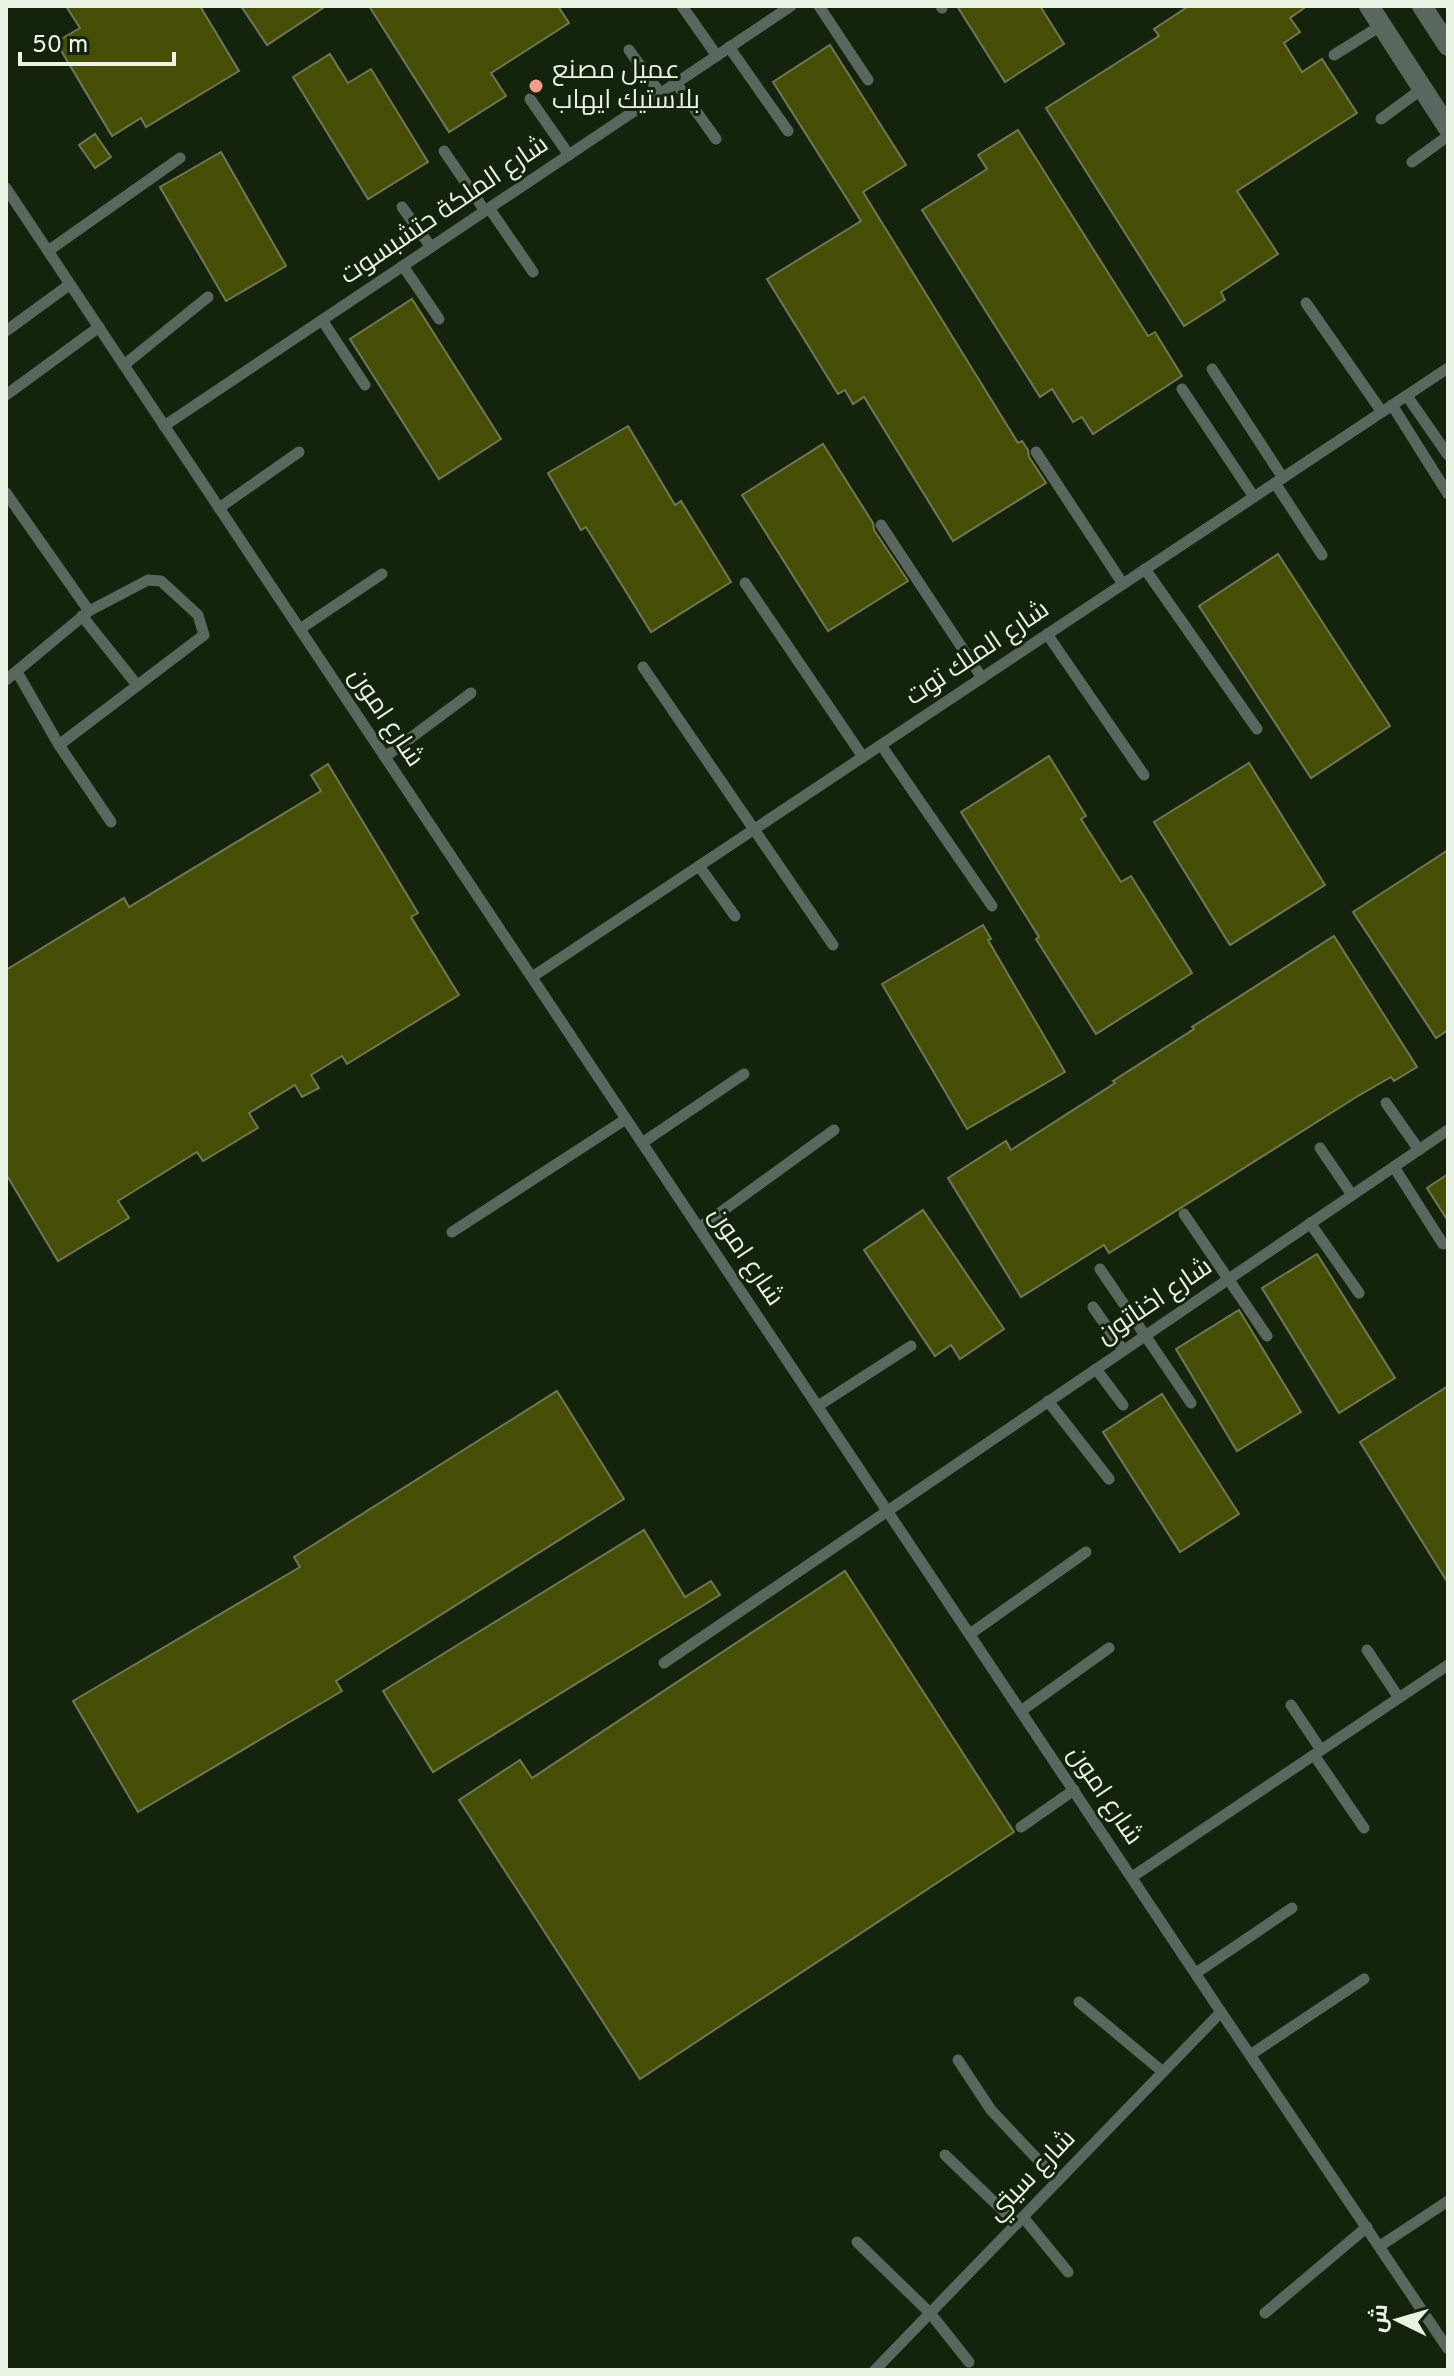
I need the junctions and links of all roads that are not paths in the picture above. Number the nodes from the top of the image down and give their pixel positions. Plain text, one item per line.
1 (682, 6) edge
2 (791, 6) edge
3 (819, 6) edge
4 (1369, 6) edge
5 (1422, 6) edge
6 (1382, 25) junction
7 (1448, 46) edge
8 (729, 47) junction
9 (629, 50) dead end
10 (1334, 55) dead end
11 (717, 56) junction
12 (868, 80) dead end
13 (676, 83) junction
14 (1423, 88) junction
15 (660, 93) junction
16 (530, 99) dead end
17 (1381, 119) dead end
18 (1448, 128) edge
19 (788, 131) dead end
20 (1448, 136) edge
21 (716, 139) dead end
22 (444, 151) dead end
23 (569, 155) junction
24 (180, 158) dead end
25 (1412, 162) dead end
26 (6, 188) edge
27 (402, 207) dead end
28 (487, 210) junction
29 (431, 247) junction
30 (48, 251) junction
31 (403, 266) junction
32 (533, 272) dead end
33 (69, 285) junction
34 (208, 297) dead end
35 (1306, 303) dead end
36 (439, 319) dead end
37 (322, 320) junction
38 (99, 327) junction
39 (6, 331) edge
40 (124, 365) junction
41 (1448, 368) edge
42 (1212, 369) dead end
43 (365, 385) dead end
44 (1182, 389) dead end
45 (6, 395) edge
46 (1407, 396) junction
47 (1387, 409) junction
48 (164, 426) junction
49 (299, 452) dead end
50 (1036, 452) dead end
51 (1448, 455) edge
52 (1279, 480) junction
53 (6, 493) edge
54 (1448, 494) edge
55 (1254, 497) junction
56 (219, 508) junction
57 (881, 525) dead end
58 (1322, 555) dead end
59 (1145, 569) junction
60 (382, 574) dead end
61 (745, 583) dead end
62 (1123, 584) junction
63 (86, 613) junction
64 (300, 629) junction
65 (1047, 634) junction
66 (643, 667) dead end
67 (17, 672) junction
68 (982, 678) junction
69 (6, 680) edge
70 (137, 685) junction
71 (471, 693) dead end
72 (1257, 729) dead end
73 (59, 745) junction
74 (881, 745) junction
75 (385, 757) junction
76 (863, 757) junction
77 (1144, 775) dead end
78 (111, 822) dead end
79 (754, 829) junction
80 (699, 866) junction
81 (992, 906) dead end
82 (735, 916) dead end
83 (833, 945) dead end
84 (532, 977) junction
85 (744, 1074) dead end
86 (1386, 1103) dead end
87 (626, 1119) junction
88 (834, 1130) dead end
89 (1448, 1130) edge
90 (642, 1143) junction
91 (1320, 1148) dead end
92 (1419, 1150) junction
93 (1394, 1167) junction
94 (1352, 1195) junction
95 (1184, 1214) dead end
96 (1310, 1223) junction
97 (699, 1228) junction
98 (452, 1232) dead end
99 (1443, 1244) dead end
100 (1100, 1269) dead end
101 (1228, 1279) junction
102 (1359, 1293) dead end
103 (1093, 1307) dead end
104 (1145, 1336) junction
105 (1267, 1336) dead end
106 (911, 1346) dead end
107 (1123, 1350) junction
108 (1096, 1369) junction
109 (1048, 1401) junction
110 (1191, 1403) dead end
111 (1123, 1405) dead end
112 (818, 1406) junction
113 (1109, 1479) dead end
114 (887, 1510) junction
115 (1086, 1552) dead end
116 (970, 1634) junction
117 (1109, 1648) dead end
118 (1367, 1650) dead end
119 (664, 1663) dead end
120 (1448, 1665) edge
121 (1399, 1698) junction
122 (1291, 1705) dead end
123 (1021, 1711) junction
124 (1318, 1752) junction
125 (1074, 1790) junction
126 (1021, 1827) dead end
127 (1364, 1828) dead end
128 (1132, 1877) junction
129 (1292, 1908) dead end
130 (1196, 1973) junction
131 (1364, 1979) dead end
132 (1079, 2002) dead end
133 (1221, 2012) junction
134 (1250, 2055) junction
135 (958, 2060) dead end
136 (1163, 2072) junction
137 (945, 2155) dead end
138 (1058, 2181) junction
139 (1448, 2201) edge
140 (1020, 2220) junction
141 (1367, 2227) junction
142 (857, 2242) dead end
143 (1380, 2246) junction
144 (1068, 2272) dead end
145 (930, 2313) junction
146 (1265, 2313) dead end
147 (1448, 2349) edge
148 (969, 2362) dead end
149 (875, 2370) edge

1 - 11 lane
2 - 8 lane, شارع الملكة حتشبسوت
3 - 12 lane
4 - 6 street
5 - 7 street
6 - 10 lane
6 - 14 street
8 - 11 lane, شارع الملكة حتشبسوت
8 - 19 lane
9 - 15 lane
11 - 13 lane, شارع الملكة حتشبسوت
13 - 15 lane, شارع الملكة حتشبسوت
13 - 21 lane
14 - 17 lane
14 - 18 street
15 - 23 lane, شارع الملكة حتشبسوت
16 - 23 lane
20 - 25 lane
22 - 28 lane
23 - 28 lane, شارع الملكة حتشبسوت
24 - 30 lane
26 - 30 lane, شارع امون
27 - 29 lane
28 - 29 lane, شارع الملكة حتشبسوت
28 - 32 lane
29 - 31 lane, شارع الملكة حتشبسوت
30 - 33 lane, شارع امون
31 - 36 lane
31 - 37 lane, شارع الملكة حتشبسوت
33 - 38 lane, شارع امون
33 - 39 lane
34 - 40 lane
35 - 47 lane
37 - 43 lane
37 - 48 lane, شارع الملكة حتشبسوت
38 - 40 lane, شارع امون
38 - 45 lane
40 - 48 lane, شارع امون
41 - 46 lane, شارع الملك توت
42 - 52 lane
44 - 55 lane
46 - 47 lane, شارع الملك توت
46 - 51 lane
47 - 52 lane, شارع الملك توت
47 - 54 lane
48 - 56 lane, شارع امون
49 - 56 lane
50 - 62 lane
52 - 55 lane, شارع الملك توت
52 - 58 lane
53 - 63 lane
55 - 59 lane, شارع الملك توت
56 - 64 lane, شارع امون
57 - 68 lane
59 - 62 lane, شارع الملك توت
59 - 72 lane
60 - 64 lane
61 - 76 lane
62 - 65 lane, شارع الملك توت
63 - 67 lane
63 - 70 lane
63 - 70 lane
64 - 75 lane, شارع امون
65 - 68 lane, شارع الملك توت
65 - 77 lane
66 - 79 lane
67 - 69 lane
67 - 73 lane
68 - 74 lane, شارع الملك توت
70 - 73 lane
71 - 75 lane
73 - 78 lane
74 - 76 lane, شارع الملك توت
74 - 81 lane
75 - 84 lane, شارع امون
76 - 79 lane, شارع الملك توت
79 - 80 lane, شارع الملك توت
79 - 83 lane
80 - 82 lane
80 - 84 lane, شارع الملك توت
84 - 87 lane, شارع امون
85 - 90 lane
86 - 92 lane
87 - 90 lane, شارع امون
87 - 98 lane
88 - 97 lane
89 - 92 lane, شارع اخناتون
90 - 97 lane, شارع امون
91 - 94 lane
92 - 93 lane, شارع اخناتون
93 - 94 lane, شارع اخناتون
93 - 99 lane
94 - 96 lane, شارع اخناتون
95 - 101 lane
96 - 101 lane, شارع اخناتون
96 - 102 lane
97 - 112 lane, شارع امون
100 - 104 lane
101 - 104 lane, شارع اخناتون
101 - 105 lane
103 - 107 lane
104 - 107 lane, شارع اخناتون
104 - 110 lane
106 - 112 lane
107 - 108 lane, شارع اخناتون
108 - 109 lane, شارع اخناتون
108 - 111 lane
109 - 113 lane
109 - 114 lane, شارع اخناتون
112 - 114 lane, شارع امون
114 - 116 lane, شارع امون
114 - 119 lane, شارع اخناتون
115 - 116 lane
116 - 123 lane, شارع امون
117 - 123 lane
118 - 121 lane
120 - 121 lane
121 - 124 lane
122 - 124 lane
123 - 125 lane, شارع امون
124 - 127 lane
124 - 128 lane
125 - 126 lane
125 - 128 lane, شارع امون
128 - 130 lane, شارع امون
129 - 130 lane
130 - 133 lane, شارع امون
131 - 134 lane
132 - 136 lane
133 - 134 lane, شارع امون
133 - 136 lane, شارع سيتي
134 - 141 lane, شارع امون
135 - 138 lane
136 - 138 lane, شارع سيتي
137 - 140 lane
138 - 140 lane, شارع سيتي
139 - 143 lane
140 - 144 lane
140 - 145 lane, شارع سيتي
141 - 143 lane, شارع امون
141 - 146 lane
142 - 145 lane
143 - 147 lane, شارع امون
145 - 148 lane
145 - 149 lane, شارع سيتي

